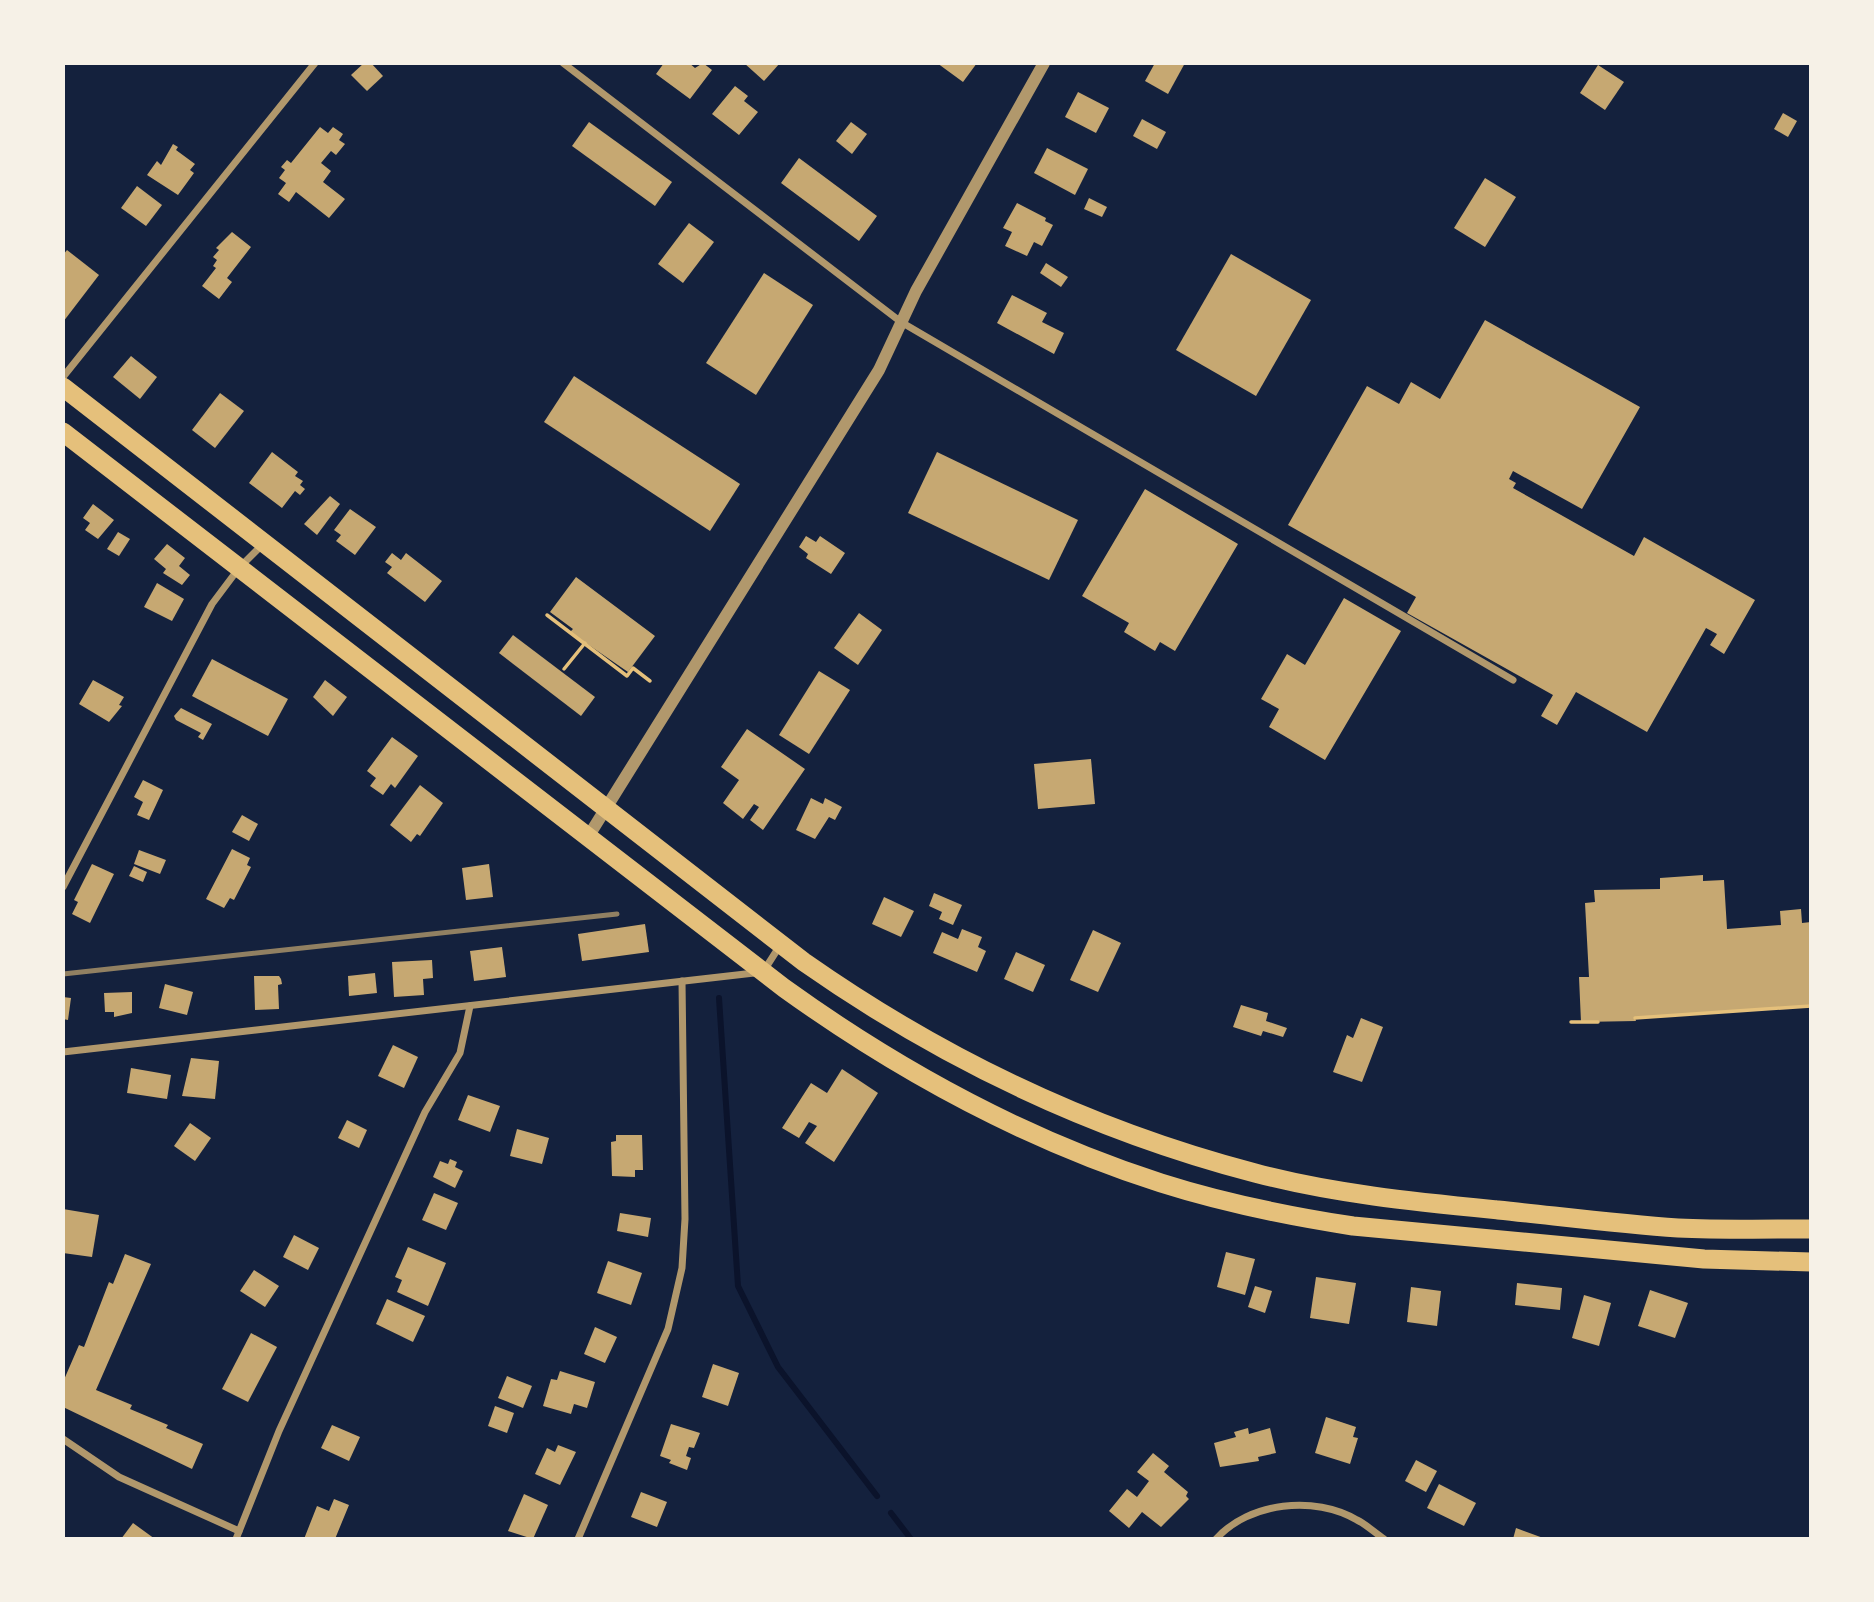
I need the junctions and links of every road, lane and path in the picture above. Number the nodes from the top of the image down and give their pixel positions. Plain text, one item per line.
1 (315, 63) edge
2 (563, 63) edge
3 (1044, 63) edge
4 (901, 322) junction
5 (63, 377) edge
6 (63, 387) edge
7 (63, 432) edge
8 (264, 542) junction
9 (239, 568) junction
10 (547, 615) dead end
11 (584, 643) junction
12 (564, 669) dead end
13 (650, 681) dead end
14 (1513, 681) dead end
15 (608, 809) junction
16 (588, 837) junction
17 (63, 887) edge
18 (781, 944) junction
19 (763, 972) junction
20 (682, 981) junction
21 (470, 1006) junction
22 (1811, 1006) edge
23 (1635, 1018) dead end
24 (1571, 1021) dead end
25 (1598, 1022) dead end
26 (63, 1052) edge
27 (1674, 1227) junction
28 (1811, 1229) edge
29 (1669, 1256) junction
30 (1811, 1262) edge
31 (63, 1438) edge
32 (239, 1531) junction
33 (236, 1539) edge
34 (578, 1539) edge
35 (1216, 1539) edge
36 (1384, 1539) edge

1 - 5 street
2 - 4 street
3 - 4 street
4 - 14 street
4 - 15 street
6 - 8 highway
7 - 9 highway
8 - 9 street
8 - 15 highway
9 - 16 highway
9 - 17 street
10 - 11 path
11 - 12 path
11 - 13 path
15 - 16 street
15 - 18 highway
16 - 19 highway
18 - 19 street
18 - 27 highway
19 - 20 street
19 - 29 highway
20 - 21 street
20 - 34 street
21 - 26 street
21 - 32 street
22 - 23 path
24 - 25 path
27 - 28 highway
27 - 29 highway
29 - 30 highway
31 - 32 street
32 - 33 street
35 - 36 street

